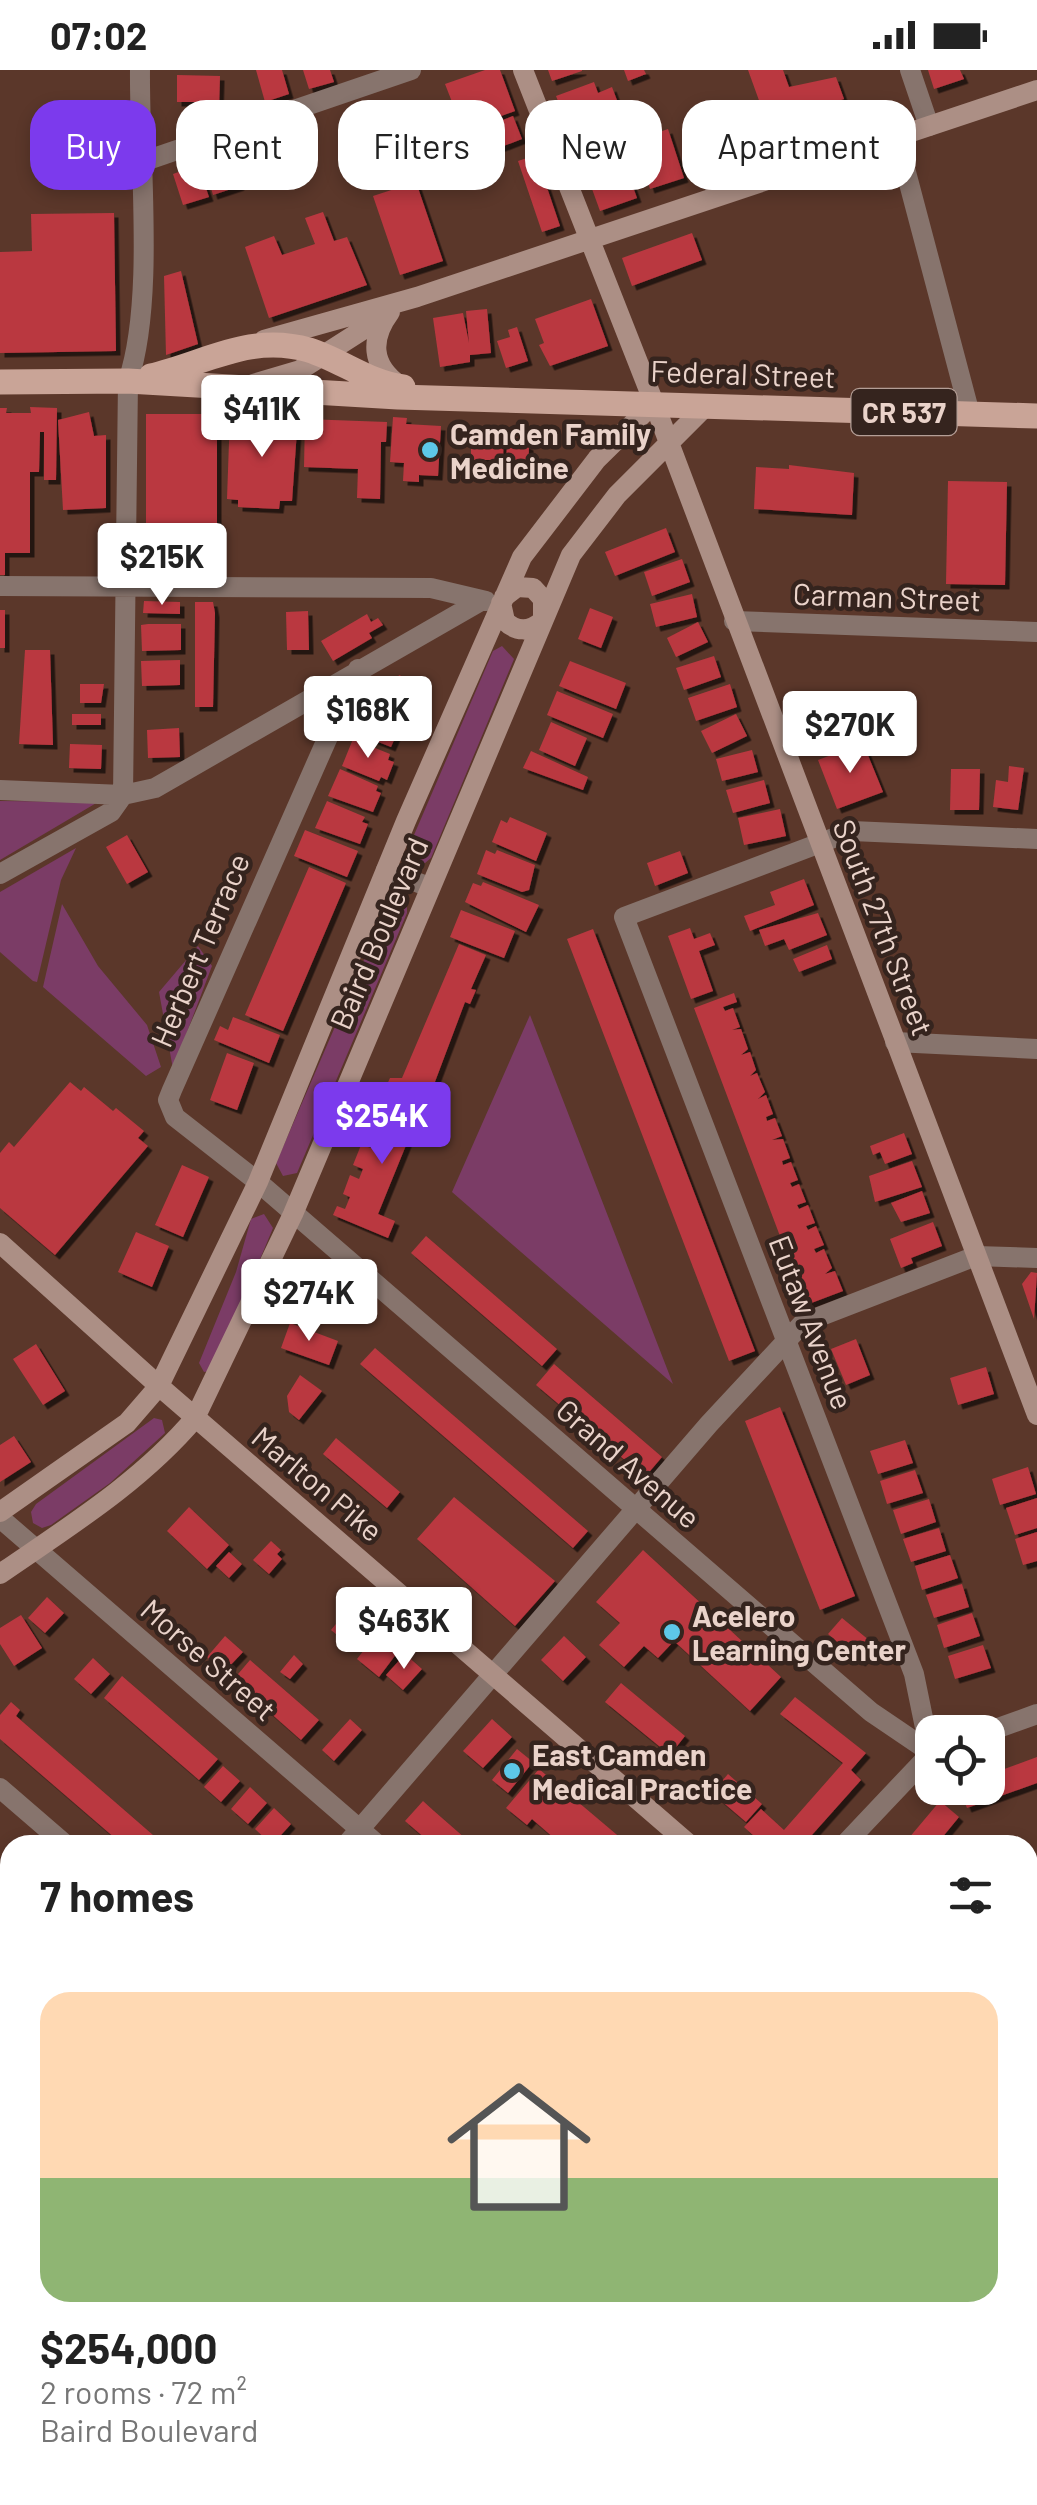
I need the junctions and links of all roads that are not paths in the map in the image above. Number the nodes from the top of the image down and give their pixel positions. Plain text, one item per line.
1 (140, 70) edge
2 (412, 70) edge
3 (523, 70) edge
4 (910, 70) edge
5 (1037, 90) edge
6 (140, 100) edge
7 (930, 126) junction
8 (916, 131) edge
9 (156, 157) edge
10 (140, 190) edge
11 (740, 190) edge
12 (911, 190) edge
13 (589, 240) junction
14 (417, 297) junction
15 (390, 312) junction
16 (253, 343) junction
17 (322, 356) junction
18 (0, 382) edge
19 (128, 382) junction
20 (400, 386) junction
21 (216, 388) junction
22 (507, 398) junction
23 (654, 403) junction
24 (706, 406) junction
25 (970, 414) junction
26 (1037, 416) edge
27 (669, 442) junction
28 (0, 586) edge
29 (123, 588) junction
30 (502, 601) junction
31 (479, 602) junction
32 (542, 620) junction
33 (734, 621) junction
34 (1037, 632) edge
35 (358, 669) junction
36 (0, 790) edge
37 (123, 795) junction
38 (1037, 839) edge
39 (822, 846) junction
40 (386, 870) junction
41 (0, 874) edge
42 (429, 887) junction
43 (895, 1042) junction
44 (1037, 1048) edge
45 (258, 1182) junction
46 (293, 1214) junction
47 (0, 1243) edge
48 (976, 1256) junction
49 (1037, 1258) edge
50 (786, 1339) junction
51 (158, 1386) junction
52 (1037, 1415) edge
53 (195, 1418) junction
54 (635, 1509) junction
55 (0, 1515) edge
56 (36, 1549) junction
57 (0, 1574) edge
58 (496, 1673) junction
59 (1037, 1714) edge
60 (923, 1715) edge
61 (1005, 1725) edge
62 (915, 1742) edge
63 (915, 1769) edge
64 (0, 1788) edge
65 (54, 1835) edge
66 (351, 1835) edge
67 (355, 1835) edge
68 (679, 1835) edge
69 (853, 1835) edge

1 - 6 street
2 - 9 street
3 - 13 main road, South 27th Street
4 - 7 street
5 - 7 main road
7 - 8 main road
10 - 19 street
11 - 13 main road
12 - 25 street
13 - 14 main road
13 - 23 main road, South 27th Street
14 - 15 main road
14 - 16 main road
15 - 17 main road
15 - 20 main road
16 - 17 main road, Federal Street / CR 537
16 - 19 main road, Federal Street / CR 537
17 - 20 main road, Federal Street / CR 537
17 - 21 main road
18 - 19 main road, Federal Street / CR 537
19 - 21 main road, Federal Street / CR 537
19 - 29 street
20 - 22 main road, Federal Street / CR 537
21 - 22 main road, Federal Street / CR 537
22 - 23 main road, Federal Street / CR 537
23 - 24 main road, Federal Street / CR 537
23 - 27 main road, South 27th Street
23 - 30 main road, Baird Boulevard
24 - 25 main road, Federal Street / CR 537
24 - 27 main road, Baird Boulevard
25 - 26 main road, Federal Street / CR 537
27 - 32 main road, Baird Boulevard
27 - 33 main road, South 27th Street
28 - 29 street
29 - 31 street
29 - 37 street
30 - 31 street
30 - 32 main road
30 - 32 main road
30 - 40 main road, Baird Boulevard
31 - 35 street
32 - 42 main road, Baird Boulevard
33 - 34 street, Carman Street
33 - 39 main road, South 27th Street
35 - 37 street
35 - 45 street, Herbert Terrace
36 - 37 street
37 - 41 street
38 - 39 street
39 - 43 main road, South 27th Street
39 - 50 street, Eutaw Avenue
40 - 42 street
40 - 45 main road, Baird Boulevard
42 - 46 main road, Baird Boulevard
43 - 44 street
43 - 48 main road, South 27th Street
45 - 46 street, Herbert Terrace
45 - 51 main road, Baird Boulevard
46 - 53 main road, Baird Boulevard
46 - 54 street, Grand Avenue
47 - 51 main road, Marlton Pike
48 - 49 street
48 - 50 street
48 - 52 main road, South 27th Street
50 - 54 street
50 - 60 street, Eutaw Avenue
51 - 53 main road, Marlton Pike
51 - 55 main road, Baird Boulevard
53 - 56 main road, Baird Boulevard
53 - 58 main road, Marlton Pike
54 - 58 street
54 - 62 street, Grand Avenue
55 - 56 street, Morse Street
56 - 57 main road, Baird Boulevard
56 - 66 street, Morse Street
58 - 67 street
58 - 68 main road, Marlton Pike
59 - 61 street
63 - 69 street
64 - 65 street

